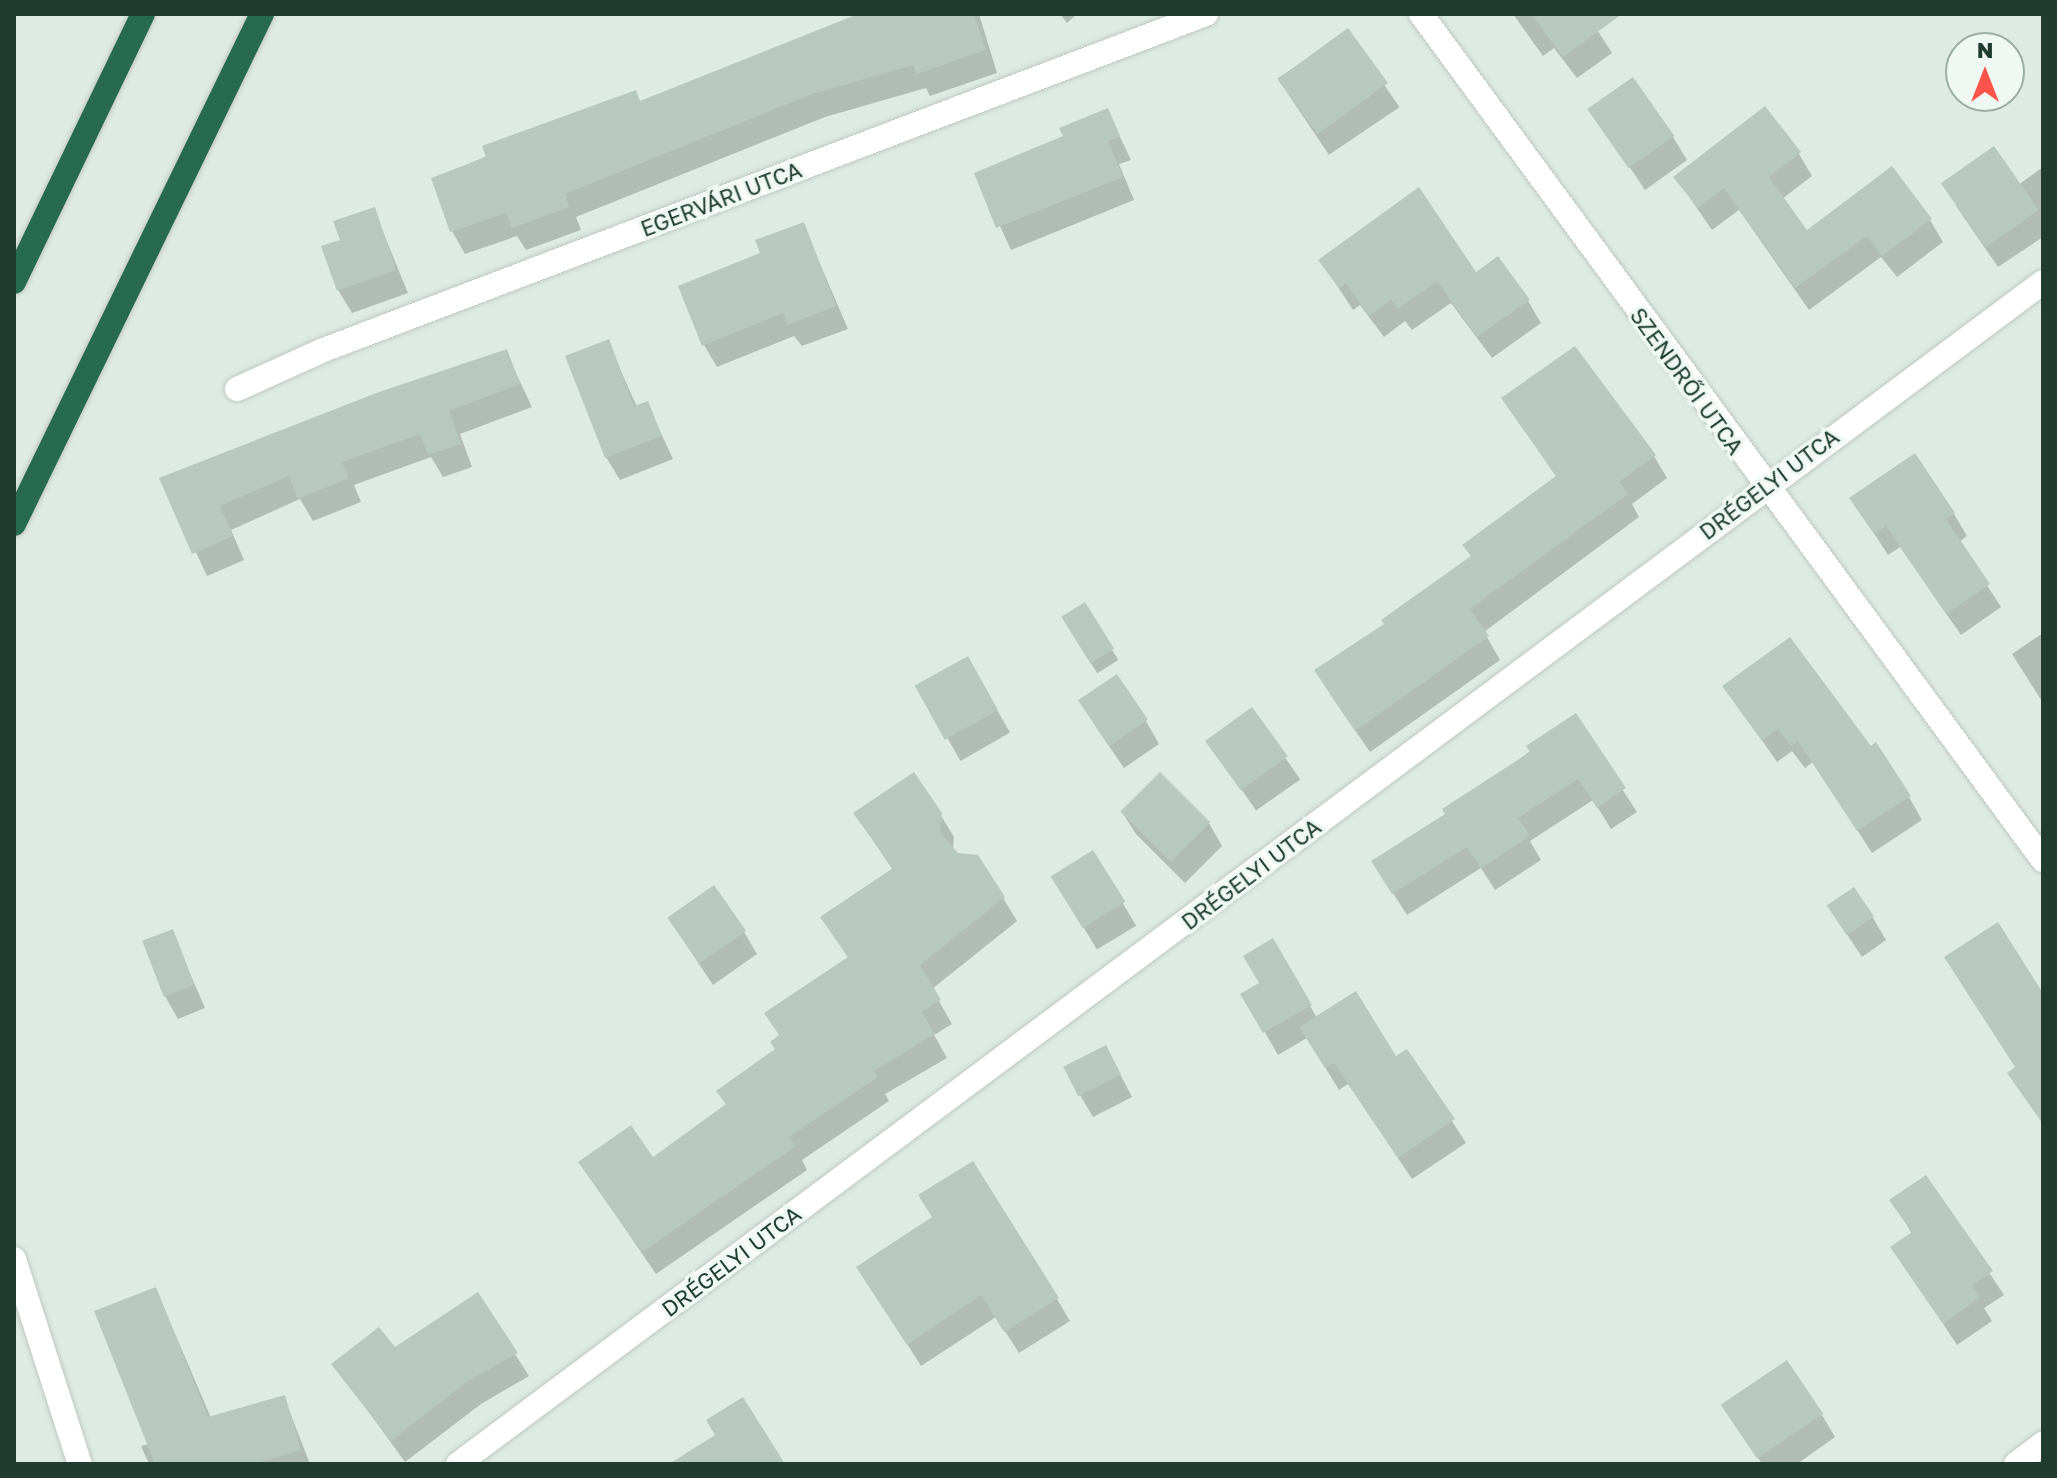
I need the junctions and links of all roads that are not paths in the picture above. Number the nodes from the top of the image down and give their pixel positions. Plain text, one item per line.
1 (143, 14) edge
2 (262, 14) edge
3 (1206, 14) edge
4 (1421, 14) edge
5 (14, 282) edge
6 (2043, 282) edge
7 (237, 389) dead end
8 (1764, 487) junction
9 (14, 524) edge
10 (2043, 860) edge
11 (14, 1259) edge
12 (2043, 1444) edge
13 (80, 1464) edge
14 (458, 1464) edge
15 (2016, 1464) edge

1 - 5 highway
2 - 9 highway
3 - 7 street, EGERVÁRI UTCA
4 - 8 street, SZENDRŐI UTCA
6 - 8 street, DRÉGELYI UTCA
8 - 10 street, SZENDRŐI UTCA
8 - 14 street, DRÉGELYI UTCA
11 - 13 street
12 - 15 street

